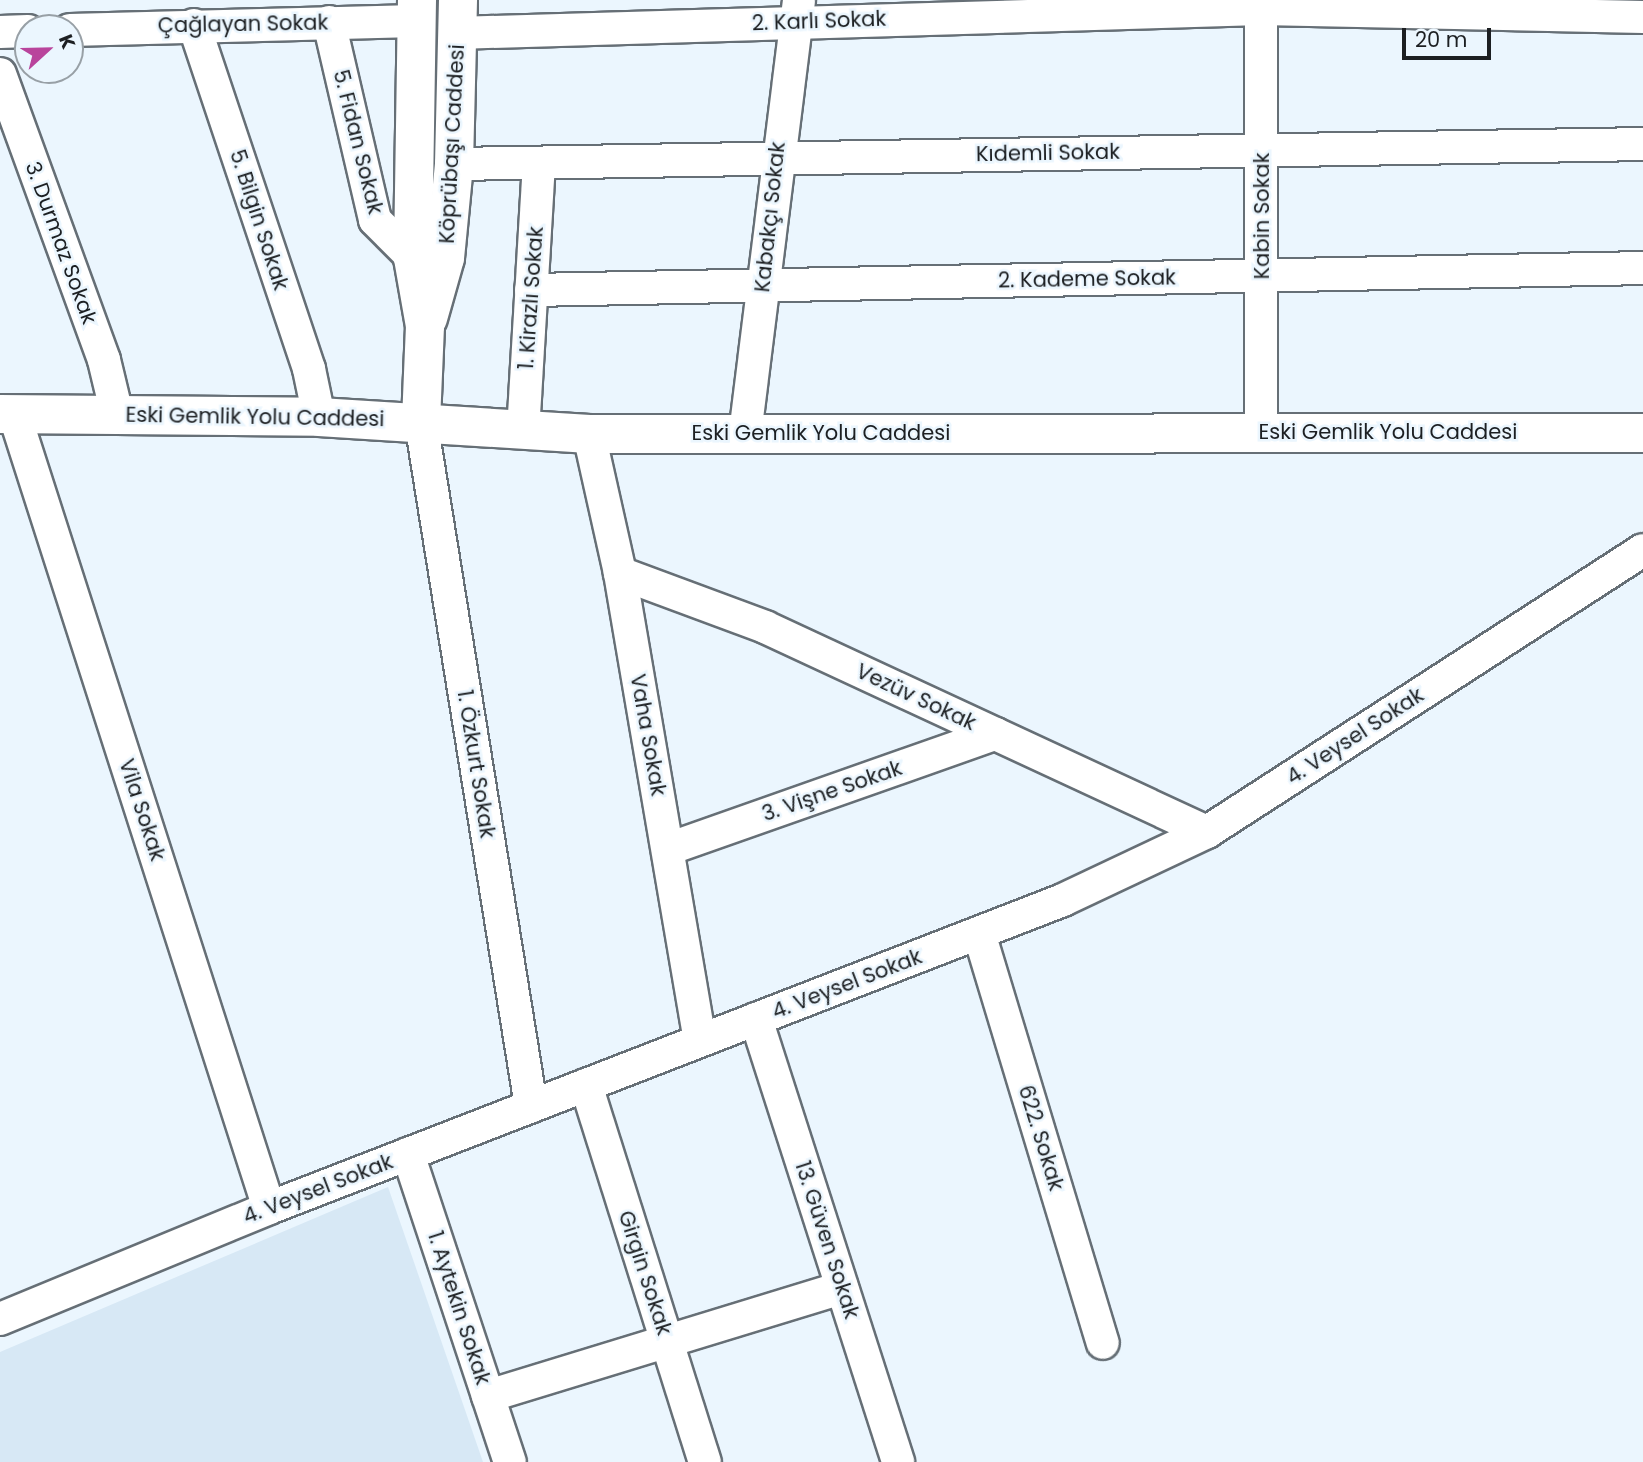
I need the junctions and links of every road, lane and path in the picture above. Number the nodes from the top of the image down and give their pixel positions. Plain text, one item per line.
1 (1261, 5) edge
2 (416, 10) edge
3 (797, 11) edge
4 (458, 16) edge
5 (1643, 17) edge
6 (329, 22) junction
7 (194, 25) junction
8 (84, 29) edge
9 (0, 74) edge
10 (1643, 144) edge
11 (1262, 147) junction
12 (776, 160) junction
13 (454, 164) junction
14 (539, 164) junction
15 (429, 258) junction
16 (1643, 268) edge
17 (1262, 276) junction
18 (763, 286) junction
19 (531, 290) junction
20 (7, 413) edge
21 (117, 414) junction
22 (319, 417) junction
23 (421, 422) junction
24 (1261, 431) junction
25 (523, 432) junction
26 (1643, 433) edge
27 (589, 434) junction
28 (745, 434) junction
29 (1643, 550) edge
30 (620, 573) junction
31 (995, 734) junction
32 (1208, 832) junction
33 (668, 849) junction
34 (979, 933) junction
35 (756, 1019) junction
36 (700, 1039) junction
37 (586, 1085) junction
38 (531, 1106) junction
39 (408, 1154) junction
40 (269, 1208) junction
41 (842, 1288) junction
42 (0, 1319) edge
43 (666, 1340) junction
44 (1103, 1343) dead end
45 (488, 1396) junction
46 (510, 1462) edge
47 (705, 1462) edge
48 (898, 1462) edge

1 - 3 street, 2. Karlı Sokak
1 - 5 street, 2. Karlı Sokak
1 - 11 street, Kabin Sokak
2 - 6 street, Çağlayan Sokak
2 - 15 main road, Köprübaşı Caddesi
3 - 4 street, 2. Karlı Sokak
3 - 12 street, Kabakçı Sokak
4 - 13 main road, Köprübaşı Caddesi
6 - 7 street, Çağlayan Sokak
6 - 15 street, 5. Fidan Sokak
7 - 8 street, Çağlayan Sokak
7 - 22 street, 5. Bilgin Sokak
9 - 21 street, 3. Durmaz Sokak
10 - 11 street, Kıdemli Sokak
11 - 12 street, Kıdemli Sokak
11 - 17 street, Kabin Sokak
12 - 14 street, Kıdemli Sokak
12 - 18 street, Kabakçı Sokak
13 - 14 street, Kıdemli Sokak
13 - 15 main road, Köprübaşı Caddesi
14 - 19 street, 1. Kirazlı Sokak
15 - 23 main road, Köprübaşı Caddesi
16 - 17 street, 2. Kademe Sokak
17 - 18 street, 2. Kademe Sokak
17 - 24 street, Kabin Sokak
18 - 19 street, 2. Kademe Sokak
18 - 28 street, Kabakçı Sokak
19 - 25 street, 1. Kirazlı Sokak
20 - 21 main road, Eski Gemlik Yolu Caddesi
20 - 40 street, Vila Sokak
21 - 22 main road, Eski Gemlik Yolu Caddesi
22 - 23 main road, Eski Gemlik Yolu Caddesi
23 - 25 main road, Eski Gemlik Yolu Caddesi
23 - 38 street, 1. Özkurt Sokak
24 - 26 main road, Eski Gemlik Yolu Caddesi
24 - 28 main road, Eski Gemlik Yolu Caddesi
25 - 27 main road, Eski Gemlik Yolu Caddesi
27 - 28 main road, Eski Gemlik Yolu Caddesi
27 - 30 street, Vaha Sokak
29 - 32 street, 4. Veysel Sokak
30 - 31 street, Vezüv Sokak
30 - 33 street, Vaha Sokak
31 - 32 street, Vezüv Sokak
31 - 33 street, 3. Vişne Sokak
32 - 34 street, 4. Veysel Sokak
33 - 36 street, Vaha Sokak
34 - 35 street, 4. Veysel Sokak
34 - 44 street, 622. Sokak
35 - 36 street, 4. Veysel Sokak
35 - 41 street, 13. Güven Sokak
36 - 37 street, 4. Veysel Sokak
37 - 38 street, 4. Veysel Sokak
37 - 43 street, Girgin Sokak
38 - 39 street, 4. Veysel Sokak
39 - 40 street, 4. Veysel Sokak
39 - 45 street, 1. Aytekin Sokak
40 - 42 street, 4. Veysel Sokak
41 - 43 street
41 - 48 street, 13. Güven Sokak
43 - 45 street
43 - 47 street, Girgin Sokak
45 - 46 street, 1. Aytekin Sokak

